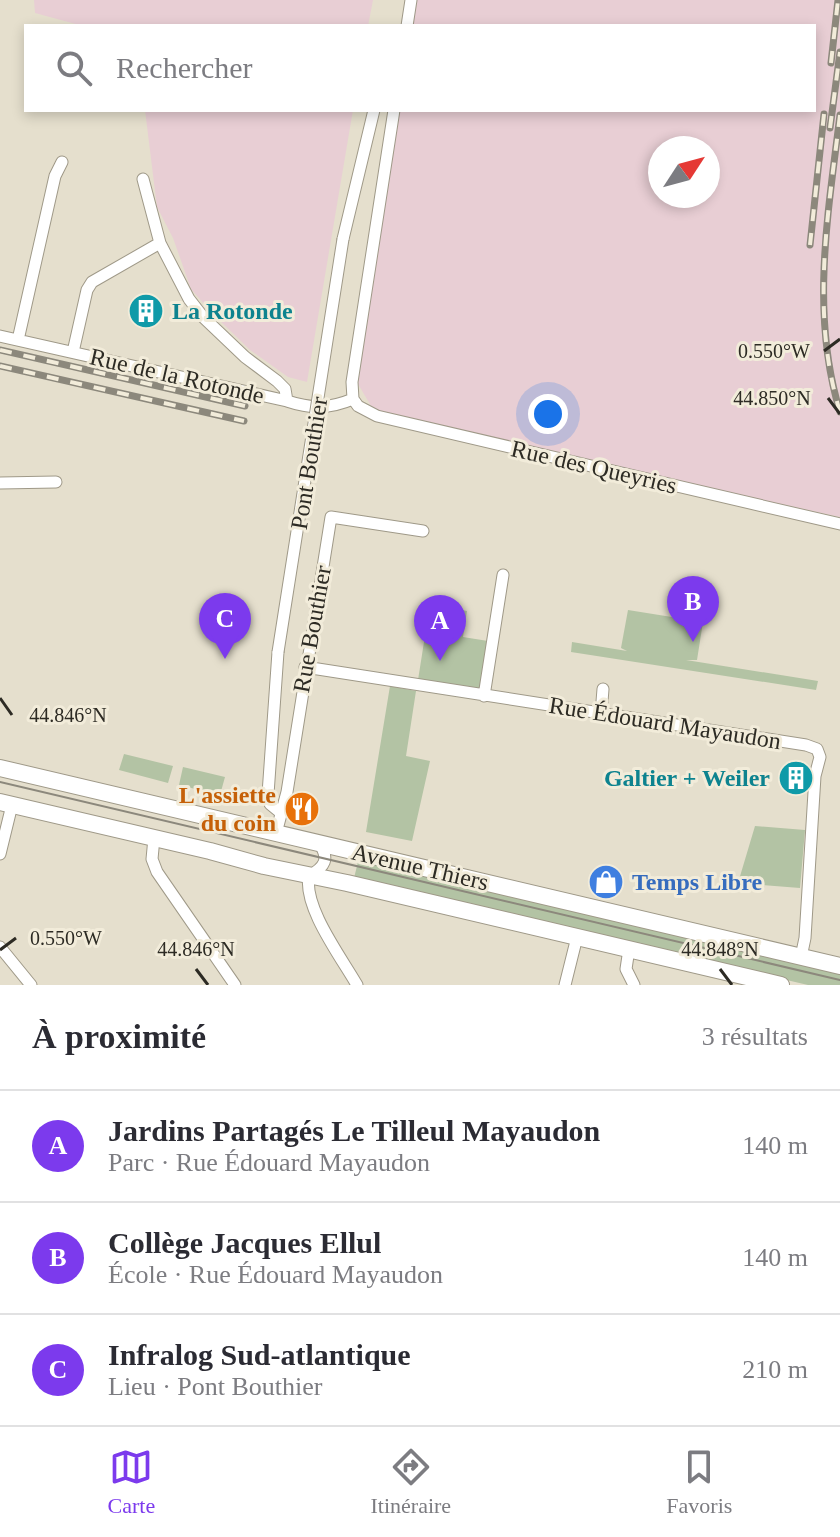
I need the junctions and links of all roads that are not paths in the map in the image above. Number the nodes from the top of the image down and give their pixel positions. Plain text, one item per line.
1 (411, 0) edge
2 (407, 24) edge
3 (374, 112) edge
4 (394, 112) edge
5 (62, 162) dead end
6 (143, 179) dead end
7 (160, 243) junction
8 (0, 336) edge
9 (18, 340) junction
10 (73, 352) junction
11 (353, 399) junction
12 (287, 401) junction
13 (56, 482) dead end
14 (0, 483) edge
15 (840, 524) edge
16 (423, 531) dead end
17 (503, 575) dead end
18 (305, 667) junction
19 (603, 689) dead end
20 (484, 696) junction
21 (601, 714) junction
22 (0, 768) edge
23 (6, 804) edge
24 (281, 813) junction
25 (276, 833) junction
26 (154, 838) junction
27 (319, 843) junction
28 (0, 854) edge
29 (309, 876) junction
30 (577, 937) junction
31 (0, 947) edge
32 (629, 949) junction
33 (801, 957) junction
34 (840, 966) edge
35 (746, 981) edge
36 (31, 985) edge
37 (235, 985) edge
38 (357, 985) edge
39 (565, 985) edge
40 (634, 985) edge
41 (781, 985) edge

1 - 2 street
3 - 24 street, Pont Bouthier, bridge
4 - 11 street
5 - 9 street
6 - 7 street
7 - 10 street
7 - 12 street
8 - 9 street, Rue de la Rotonde
9 - 10 street, Rue de la Rotonde
10 - 12 street, Rue de la Rotonde
11 - 12 street, Rue de la Rotonde
11 - 15 street, Rue des Queyries
13 - 14 street
16 - 18 street, Rue Bouthier
17 - 20 street
18 - 20 street, Rue Édouard Mayaudon
18 - 24 street, Rue Bouthier
19 - 21 street
20 - 21 street, Rue Édouard Mayaudon
21 - 33 street, Rue Édouard Mayaudon
22 - 25 street, Avenue Thiers
23 - 26 street, Avenue Thiers
23 - 28 street
24 - 25 street, Rue Bouthier
25 - 27 street, Avenue Thiers
26 - 29 street, Avenue Thiers
26 - 37 street
27 - 29 street
27 - 33 street, Avenue Thiers
29 - 30 street, Avenue Thiers
29 - 38 street
30 - 32 street, Avenue Thiers
30 - 39 street
31 - 36 street
32 - 35 street, Avenue Thiers
32 - 40 street
33 - 34 street, Avenue Thiers
35 - 41 street, Avenue Thiers

